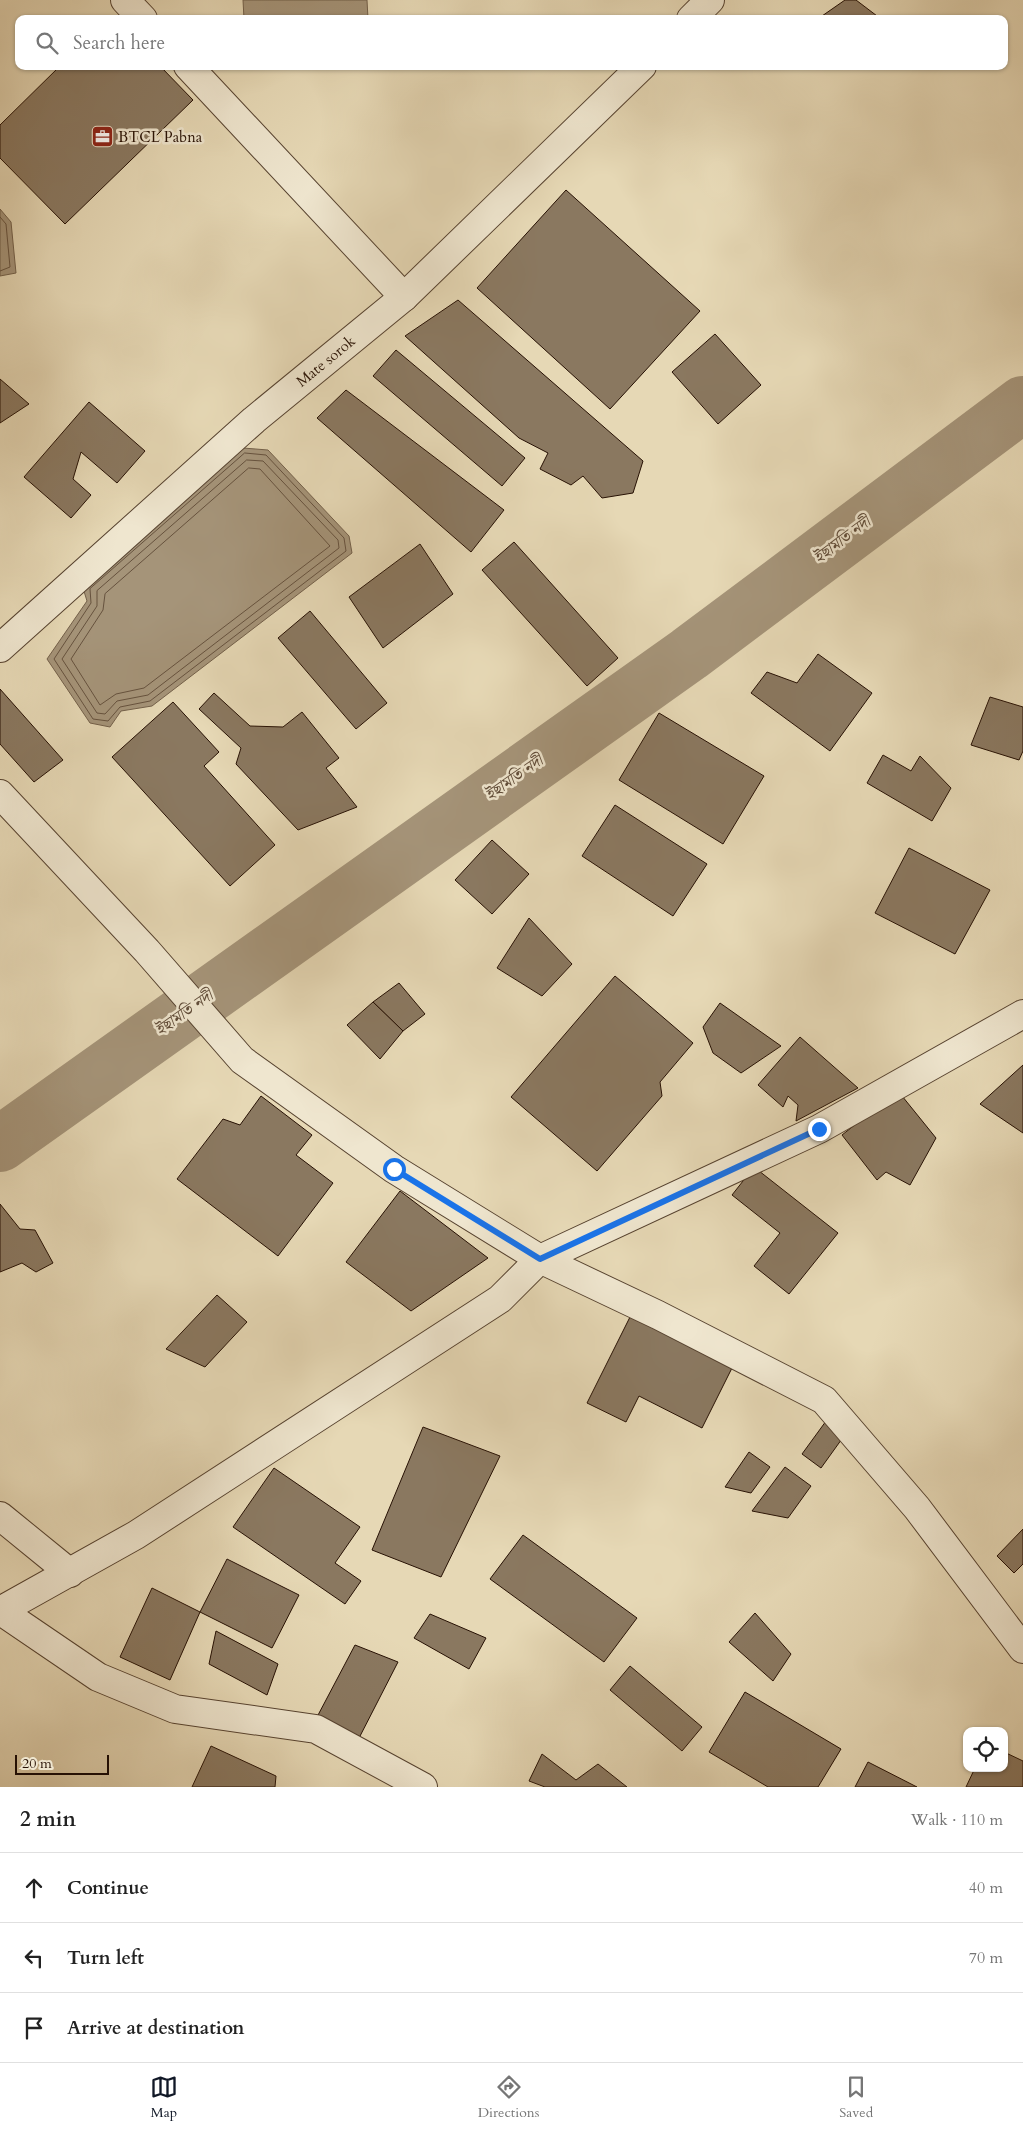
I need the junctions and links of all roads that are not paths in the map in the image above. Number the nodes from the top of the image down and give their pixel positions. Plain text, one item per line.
1 (125, 0) edge
2 (710, 0) edge
3 (138, 15) edge
4 (695, 15) edge
5 (192, 70) edge
6 (638, 70) edge
7 (404, 297) junction
8 (0, 648) edge
9 (0, 794) edge
10 (1023, 1014) edge
11 (540, 1259) junction
12 (0, 1516) edge
13 (70, 1574) junction
14 (1, 1611) edge
15 (1023, 1649) edge
16 (423, 1787) edge

1 - 3 street
2 - 4 street
5 - 7 street
6 - 7 street, Mate sorok
7 - 8 street, Mate sorok
9 - 11 street
10 - 11 street
11 - 13 street
11 - 15 street
12 - 13 street
13 - 14 street
14 - 16 street

